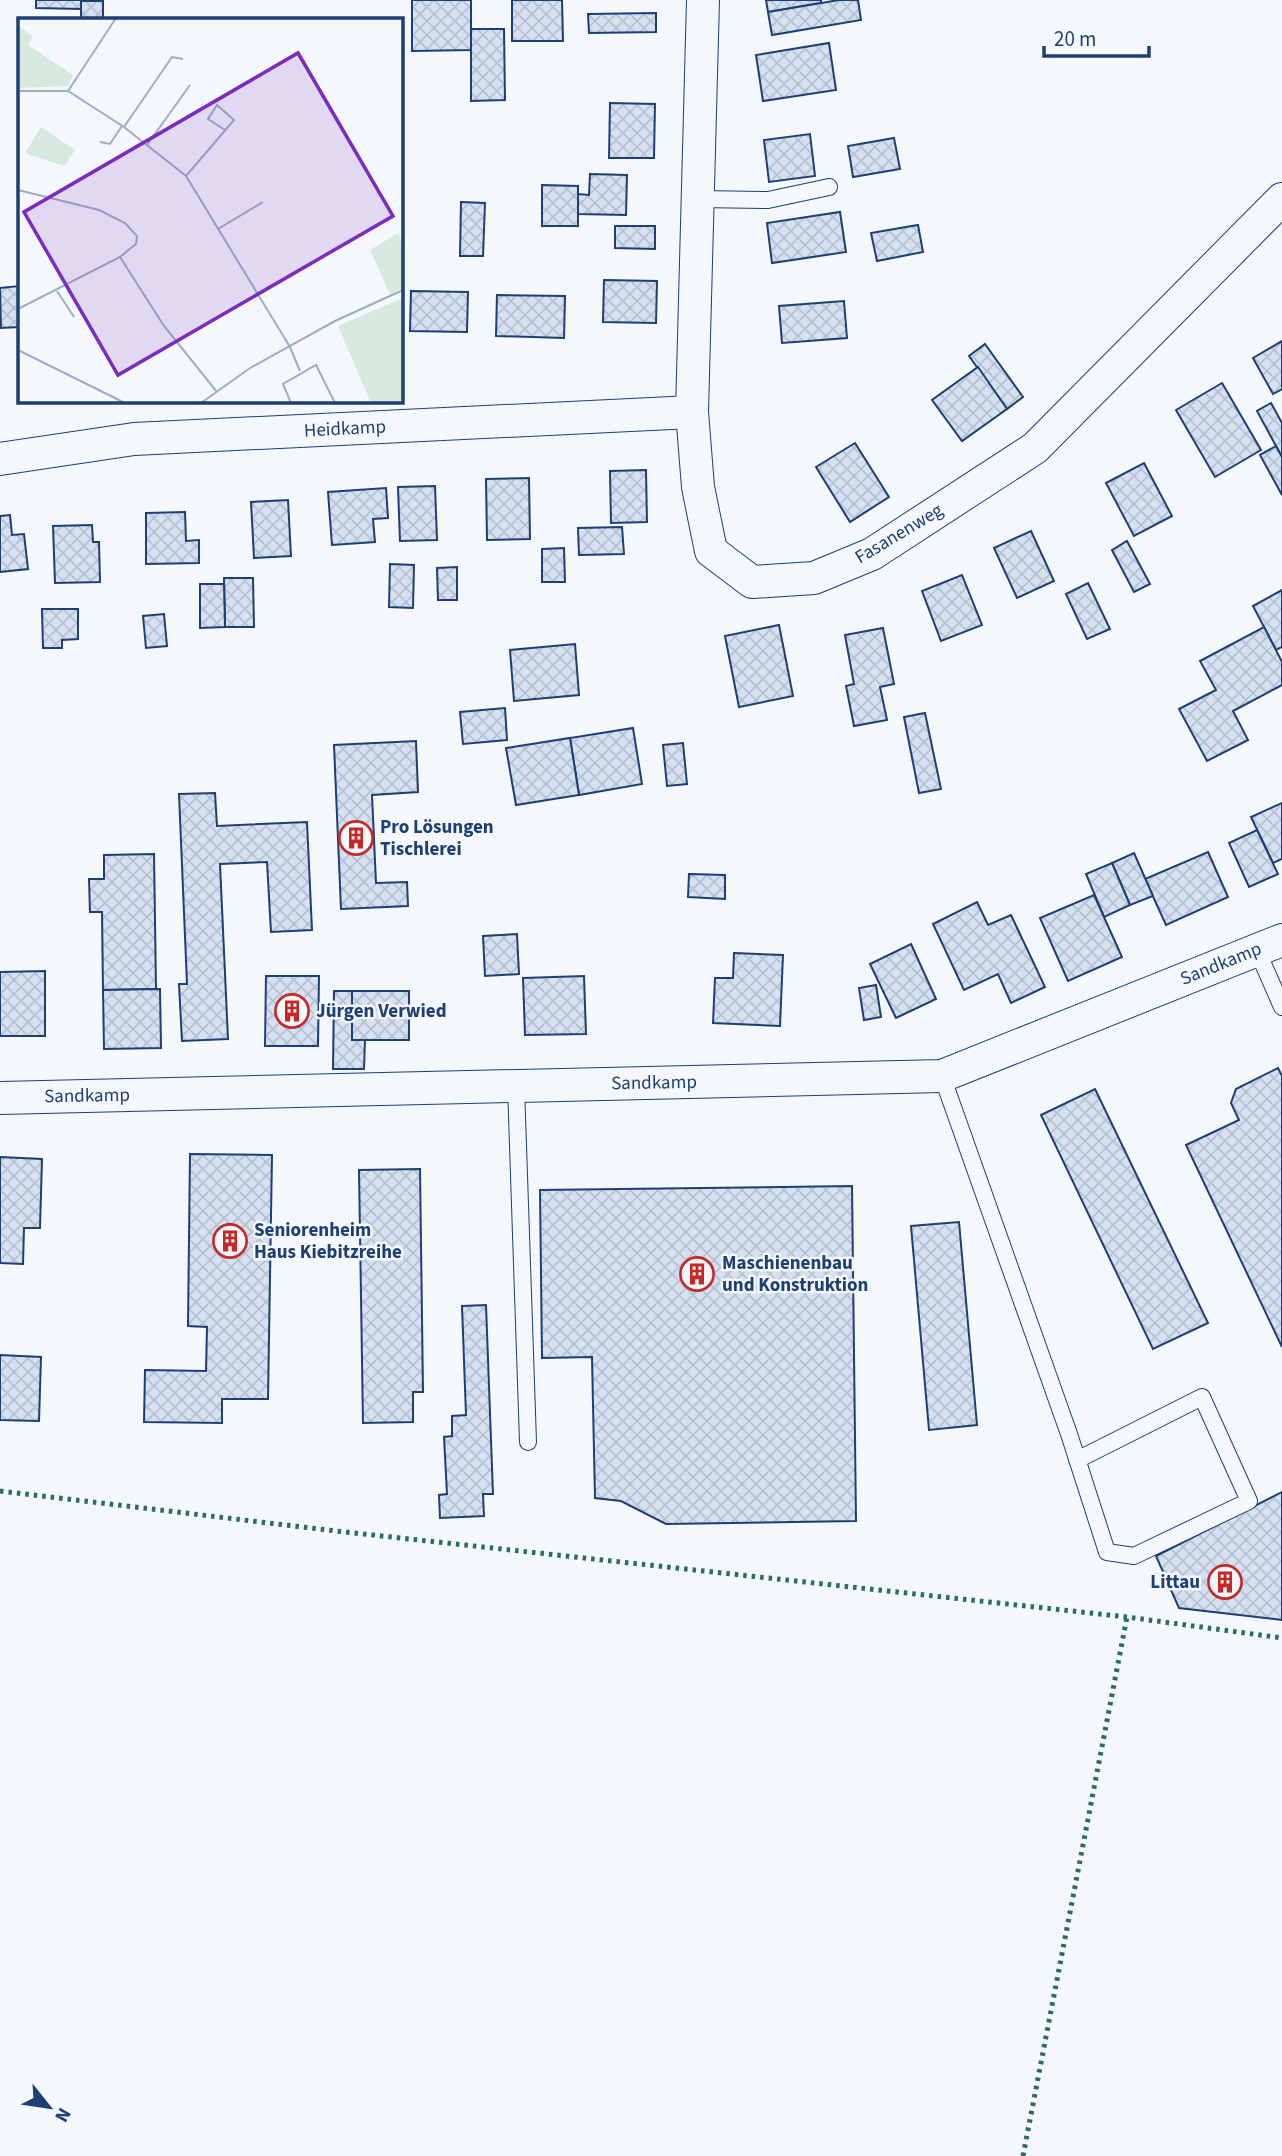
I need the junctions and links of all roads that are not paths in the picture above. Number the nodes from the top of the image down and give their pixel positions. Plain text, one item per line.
1 (703, 0) edge
2 (829, 187) dead end
3 (1282, 199) edge
4 (698, 200) junction
5 (692, 412) junction
6 (0, 459) edge
7 (1269, 945) edge
8 (1282, 1007) edge
9 (942, 1076) junction
10 (516, 1086) junction
11 (0, 1098) edge
12 (528, 1442) dead end
13 (1077, 1460) junction

1 - 4 street, Fasanenweg
2 - 4 lane
3 - 5 street, Fasanenweg
4 - 5 street, Fasanenweg
5 - 6 street, Heidkamp
7 - 8 lane
7 - 9 street, Sandkamp
9 - 10 street, Sandkamp
9 - 13 lane
10 - 11 street, Sandkamp
10 - 12 lane
13 - 13 lane

